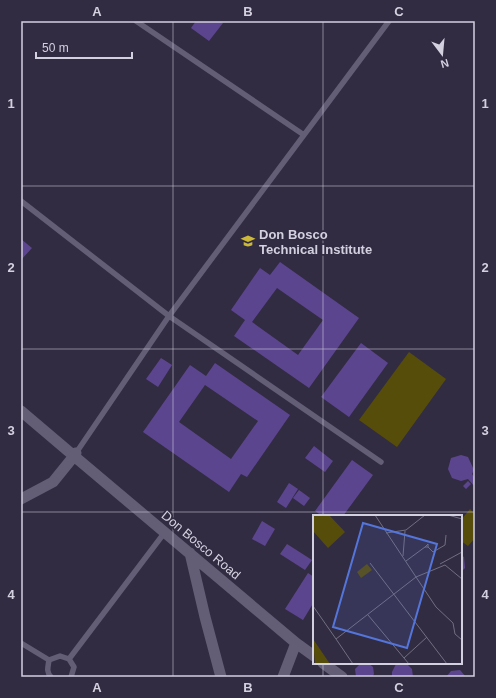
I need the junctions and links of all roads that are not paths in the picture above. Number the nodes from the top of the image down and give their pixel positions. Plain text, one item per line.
1 (136, 21) edge
2 (389, 21) edge
3 (304, 135) junction
4 (21, 201) edge
5 (169, 316) junction
6 (21, 411) edge
7 (75, 454) junction
8 (380, 462) dead end
9 (21, 499) edge
10 (165, 532) junction
11 (190, 553) junction
12 (21, 643) edge
13 (296, 643) junction
14 (313, 655) edge
15 (69, 659) junction
16 (50, 660) junction
17 (324, 664) edge
18 (337, 676) edge
19 (51, 677) edge
20 (71, 677) edge
21 (221, 677) edge
22 (283, 677) edge

1 - 3 lane
2 - 3 lane
3 - 5 lane
4 - 5 lane
5 - 7 lane
5 - 8 lane
6 - 7 street, Don Bosco Road
7 - 9 street
7 - 10 street, Don Bosco Road
10 - 11 street, Don Bosco Road
10 - 15 lane
11 - 13 street, Don Bosco Road
11 - 21 street
12 - 16 lane
13 - 14 street, Don Bosco Road
13 - 22 street
15 - 16 lane
15 - 20 lane
16 - 19 lane
17 - 18 street

